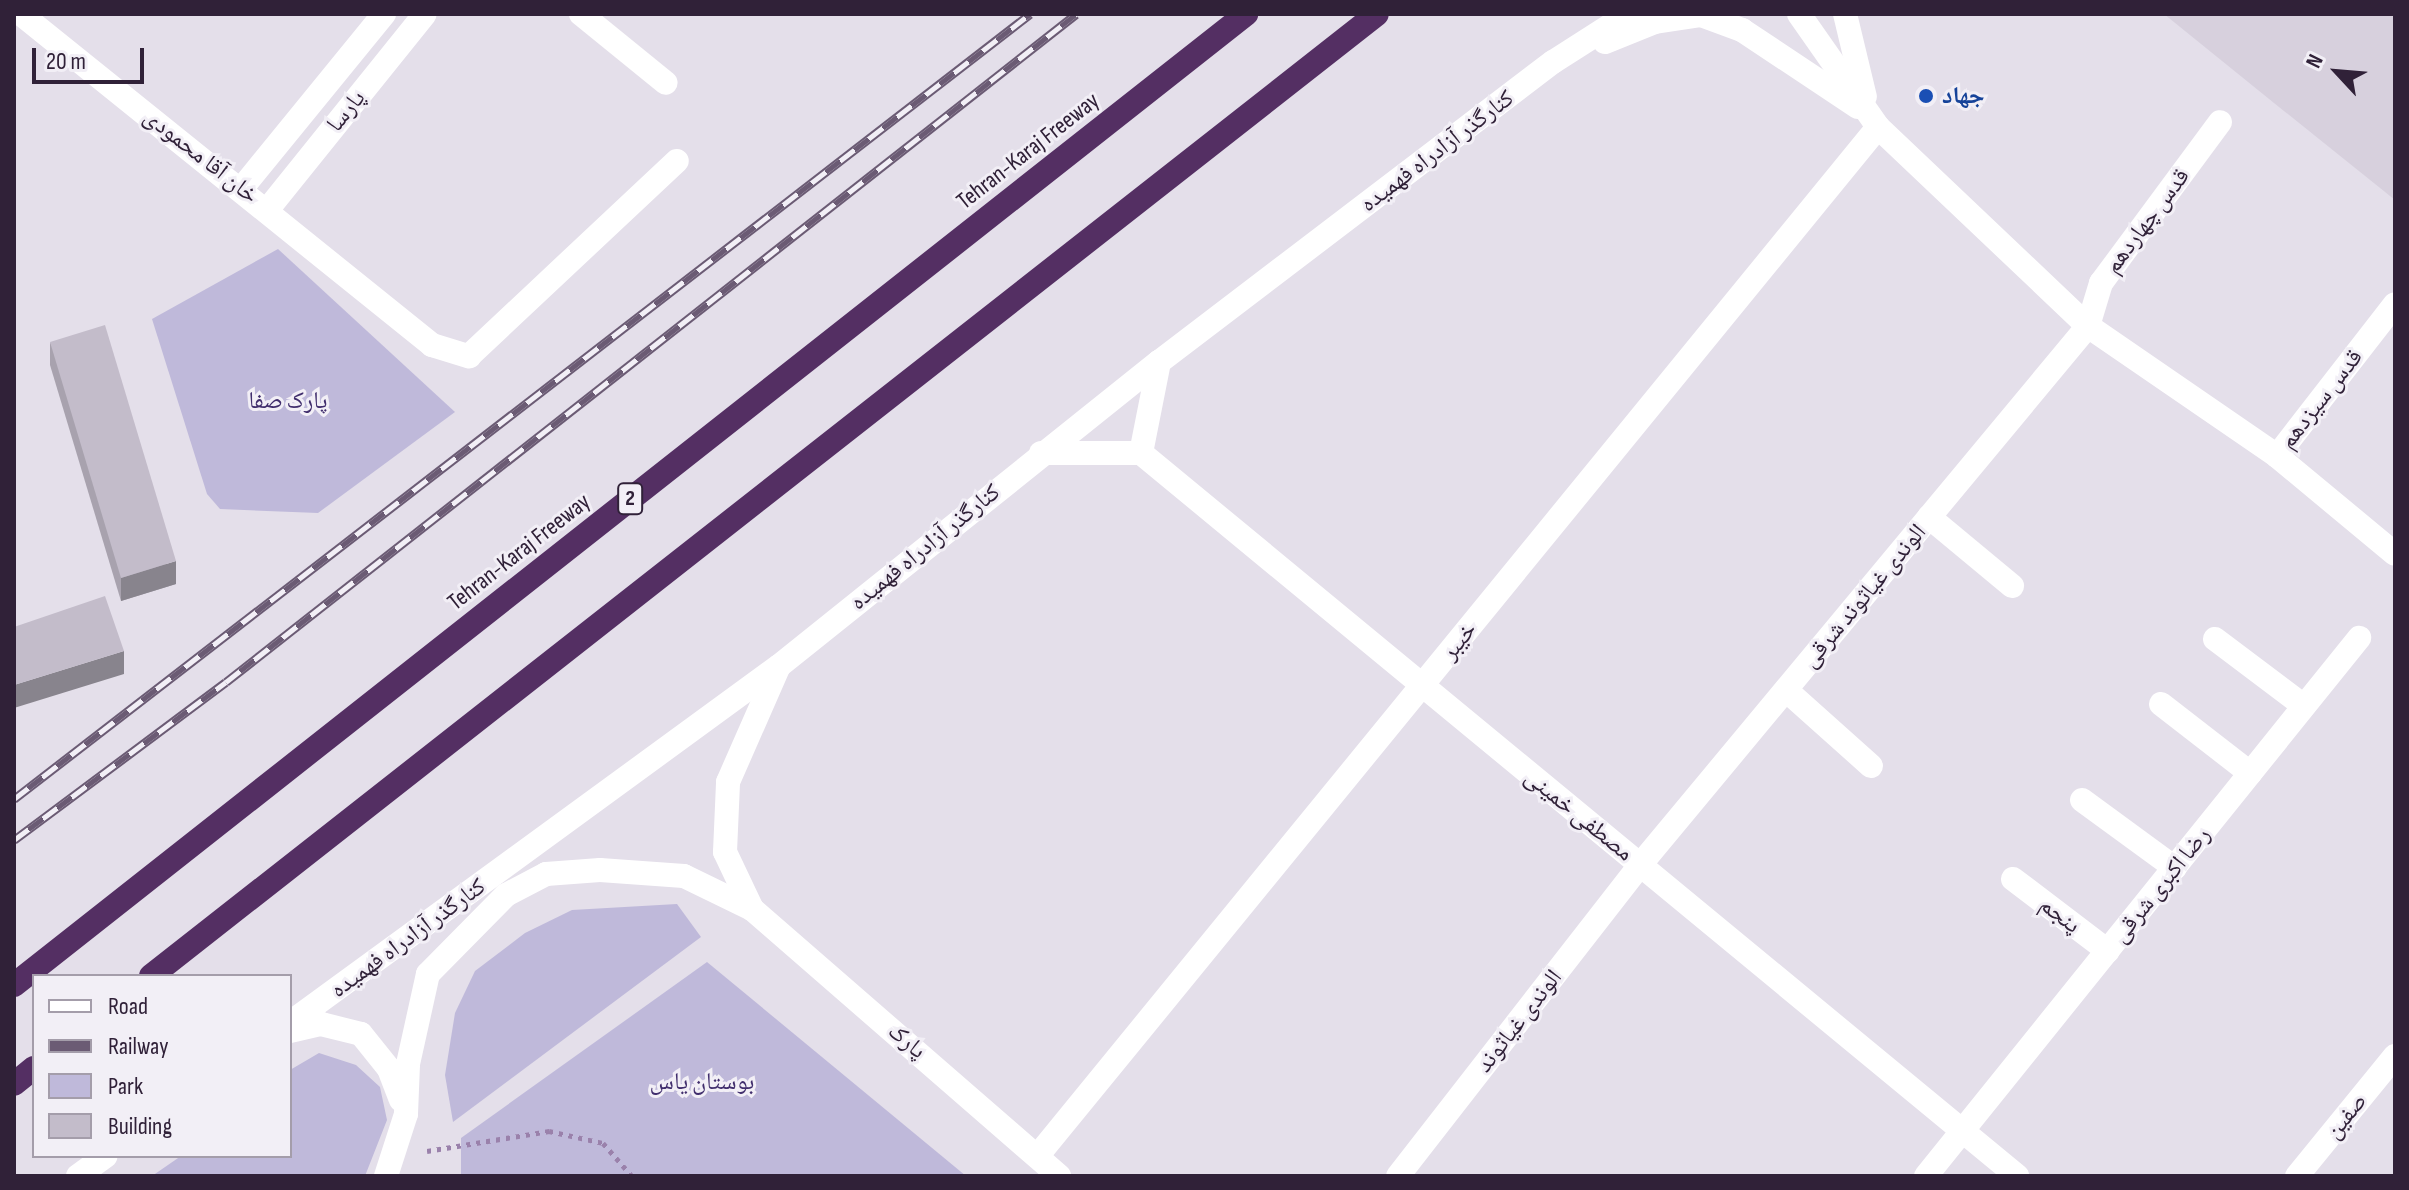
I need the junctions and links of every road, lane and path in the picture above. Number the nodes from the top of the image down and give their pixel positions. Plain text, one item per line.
1 (21, 14) edge
2 (384, 14) edge
3 (425, 14) edge
4 (581, 14) edge
5 (1246, 14) edge
6 (1377, 14) edge
7 (1628, 14) edge
8 (1799, 14) edge
9 (1845, 14) edge
10 (1553, 62) junction
11 (666, 83) dead end
12 (1874, 121) junction
13 (2220, 122) dead end
14 (677, 161) dead end
15 (242, 188) junction
16 (268, 209) junction
17 (2395, 304) edge
18 (2088, 326) junction
19 (1159, 362) junction
20 (1041, 453) junction
21 (1141, 453) junction
22 (2277, 456) junction
23 (1929, 517) junction
24 (2395, 554) edge
25 (2012, 586) dead end
26 (2359, 638) dead end
27 (2215, 639) dead end
28 (779, 666) junction
29 (1422, 686) junction
30 (1786, 690) junction
31 (2161, 704) dead end
32 (2304, 706) junction
33 (1871, 766) dead end
34 (2250, 773) junction
35 (2082, 800) dead end
36 (584, 810) junction
37 (1640, 865) junction
38 (2175, 868) junction
39 (2013, 879) dead end
40 (506, 895) junction
41 (752, 909) junction
42 (2108, 951) junction
43 (154, 974) edge
44 (14, 985) edge
45 (292, 1022) edge
46 (292, 1031) edge
47 (2395, 1056) edge
48 (32, 1070) edge
49 (14, 1084) edge
50 (406, 1114) junction
51 (1963, 1131) junction
52 (1039, 1154) junction
53 (103, 1158) edge
54 (391, 1166) edge
55 (79, 1176) edge
56 (632, 1176) edge
57 (1059, 1176) edge
58 (1398, 1176) edge
59 (1926, 1176) edge
60 (2017, 1176) edge
61 (2297, 1176) edge

1 - 15 street, خان آقا محمودی
2 - 15 street, پارسا
3 - 16 street, پارسا
4 - 11 street
5 - 44 highway, Tehran-Karaj Freeway / 2
6 - 43 highway
7 - 10 street
8 - 12 street
9 - 12 street
10 - 12 street
10 - 19 street, کنارگذر آزادراه فهمیده
12 - 18 street
12 - 29 street, خیبر
13 - 18 street, قدس چهاردهم
14 - 16 street, خان آقا محمودی
15 - 16 street, خان آقا محمودی
17 - 22 street, قدس سیزدهم
18 - 22 street
18 - 23 street, الوندی غیاثوند شرقی
19 - 20 street, کنارگذر آزادراه فهمیده
19 - 21 street
20 - 21 street
20 - 28 street, کنارگذر آزادراه فهمیده
21 - 29 street, مصطفی خمینی
22 - 24 street
23 - 25 street
23 - 30 street, الوندی غیاثوند شرقی
26 - 32 street, رضا اکبری شرقی
27 - 32 street
28 - 36 street, کنارگذر آزادراه فهمیده
28 - 41 street
29 - 37 street, مصطفی خمینی
29 - 52 street, خیبر
30 - 33 street
30 - 37 street, الوندی غیاثوند شرقی
31 - 34 street
32 - 34 street, رضا اکبری شرقی
34 - 38 street, رضا اکبری شرقی
35 - 38 street
36 - 40 street
36 - 45 street, کنارگذر آزادراه فهمیده
37 - 51 street, مصطفی خمینی
37 - 58 street, الوندی غیاثوند
38 - 42 street, رضا اکبری شرقی
39 - 42 street, پنجم
40 - 41 street
40 - 50 street
41 - 52 street, پارک
42 - 51 street, رضا اکبری شرقی
46 - 50 street
47 - 61 street, صفین
48 - 49 highway
50 - 54 street
51 - 59 street, رضا اکبری شرقی
51 - 60 street, مصطفی خمینی
52 - 57 street, پارک
53 - 55 street
54 - 56 path

